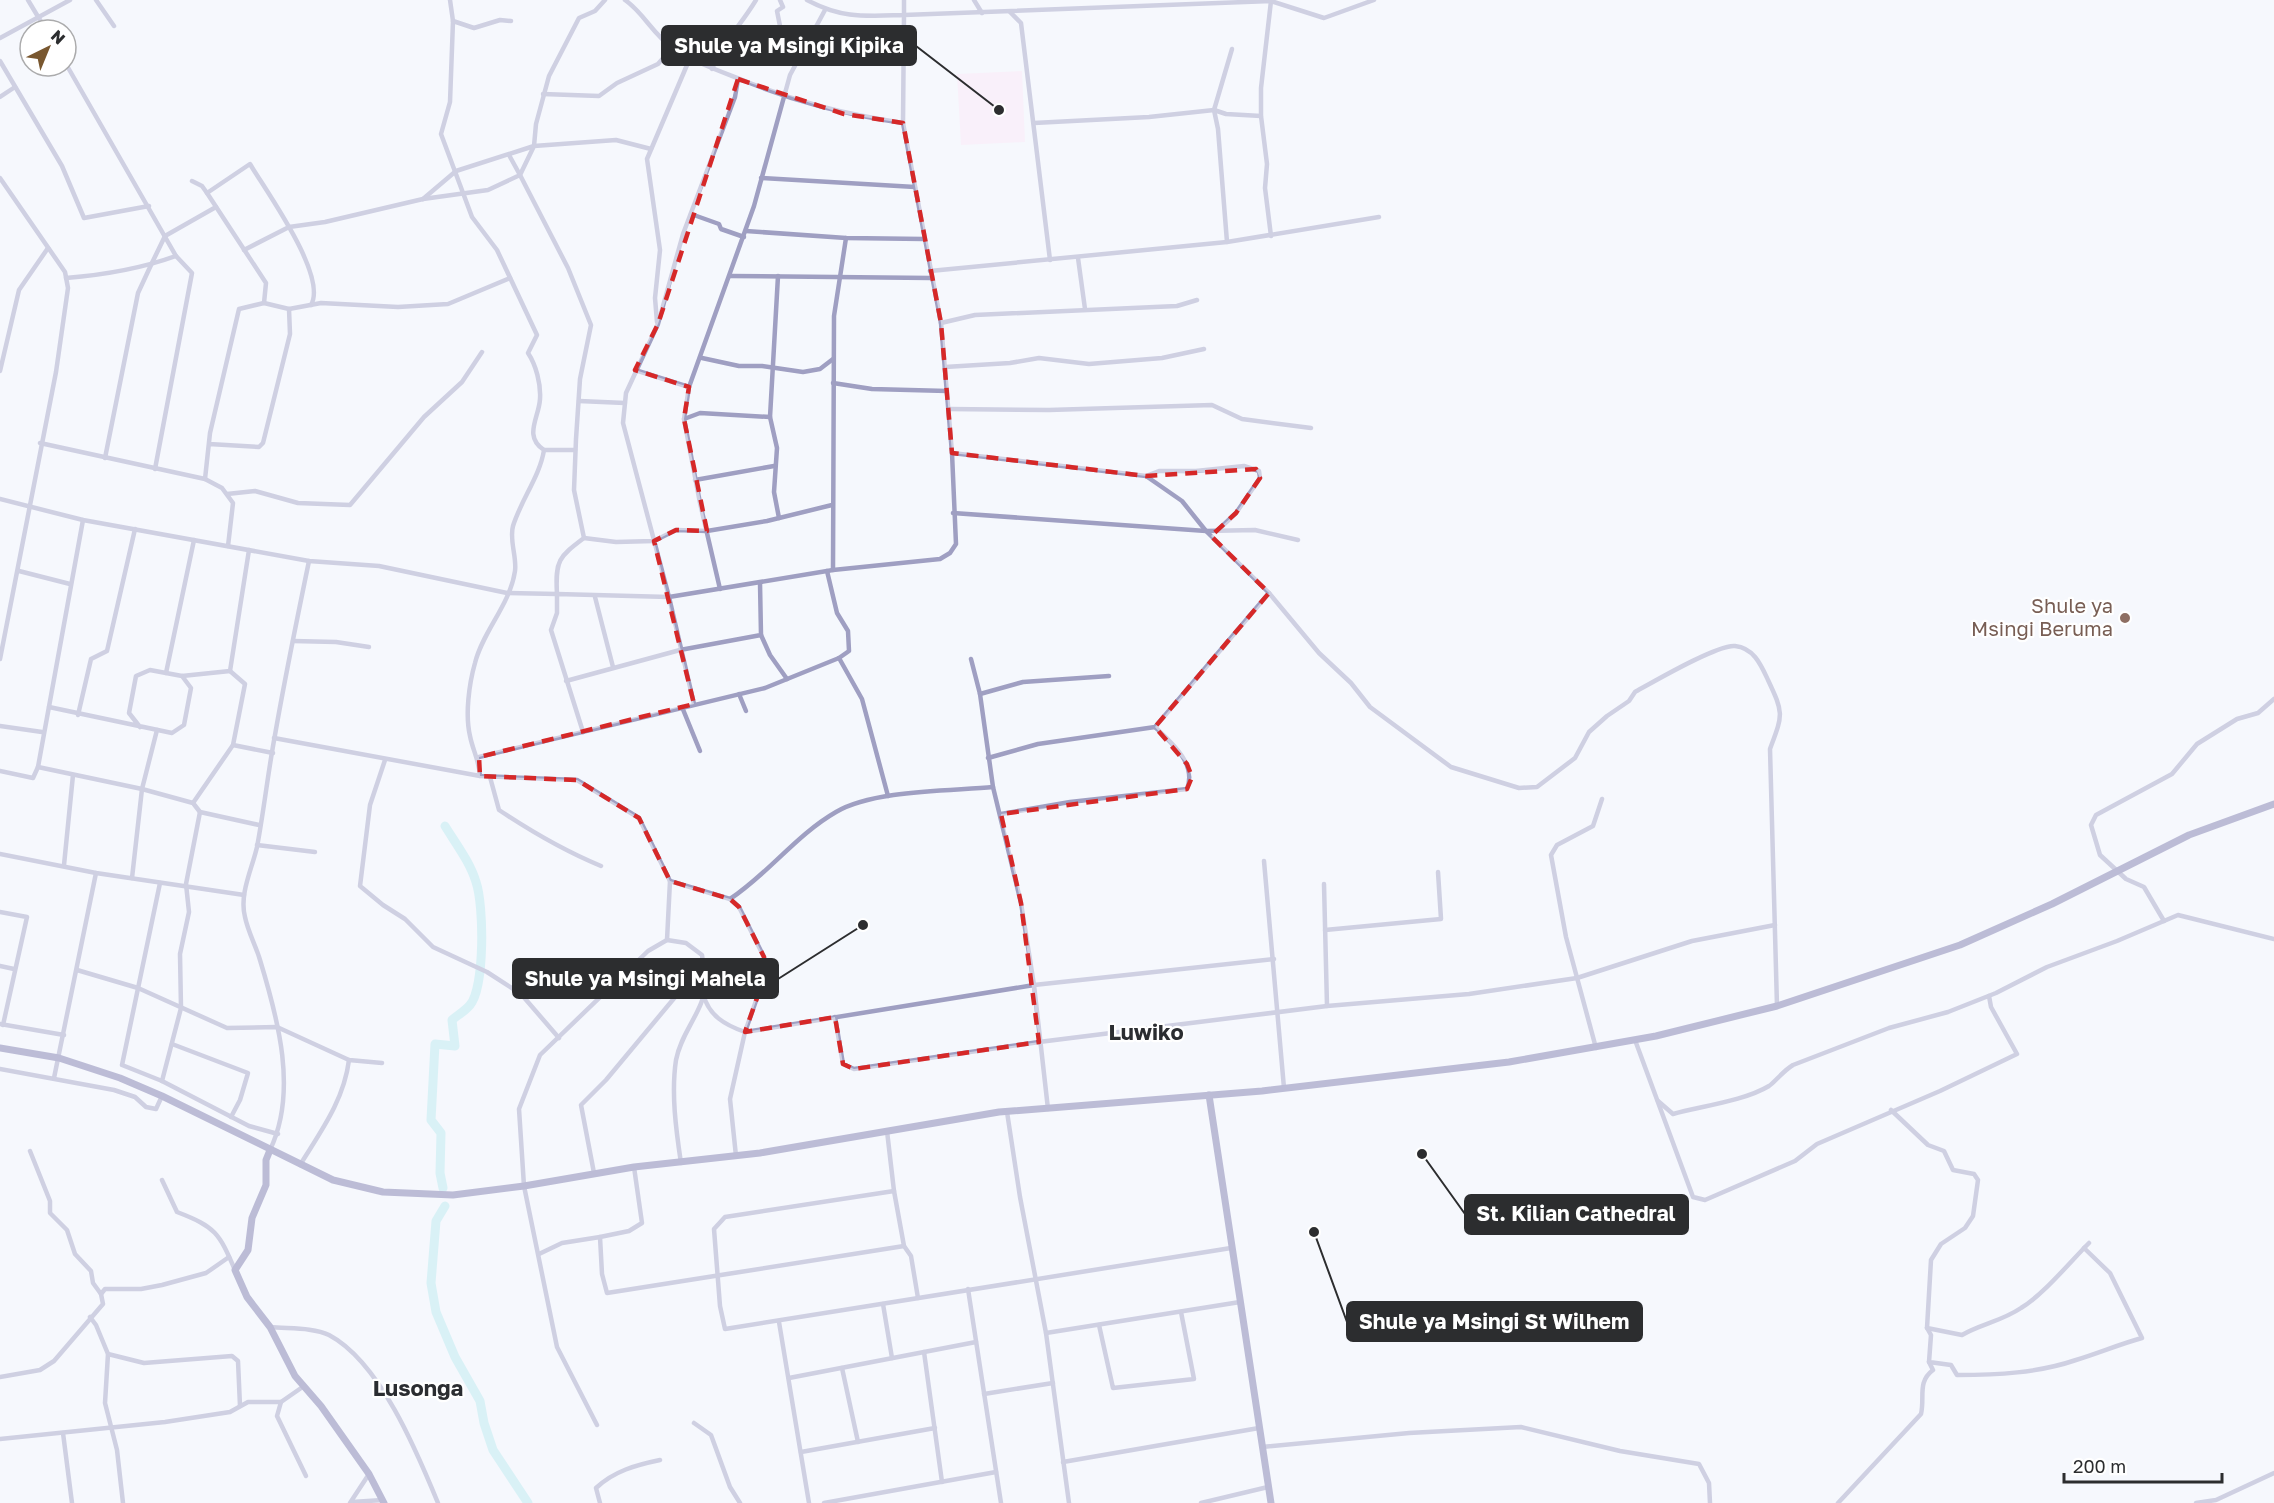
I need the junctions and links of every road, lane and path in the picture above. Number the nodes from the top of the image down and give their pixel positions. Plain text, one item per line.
1 (28, 0) edge
2 (70, 0) edge
3 (96, 0) edge
4 (450, 0) edge
5 (605, 0) edge
6 (625, 0) edge
7 (756, 0) edge
8 (780, 0) edge
9 (807, 0) edge
10 (904, 0) edge
11 (974, 0) edge
12 (1374, 0) edge
13 (1270, 1) edge
14 (825, 10) junction
15 (1010, 12) junction
16 (982, 13) junction
17 (904, 15) junction
18 (38, 17) junction
19 (453, 21) junction
20 (511, 21) dead end
21 (114, 26) dead end
22 (0, 38) edge
23 (672, 48) junction
24 (1232, 49) dead end
25 (690, 58) junction
26 (0, 61) edge
27 (795, 64) junction
28 (712, 69) junction
29 (74, 78) edge
30 (738, 79) junction
31 (15, 87) junction
32 (543, 94) junction
33 (0, 97) edge
34 (785, 98) junction
35 (1214, 110) junction
36 (1261, 116) junction
37 (903, 123) junction
38 (1034, 123) junction
39 (534, 146) junction
40 (651, 149) junction
41 (509, 155) junction
42 (456, 171) junction
43 (520, 175) junction
44 (0, 178) edge
45 (761, 178) junction
46 (192, 182) dead end
47 (915, 187) junction
48 (207, 193) junction
49 (463, 195) junction
50 (423, 199) junction
51 (149, 206) junction
52 (216, 207) junction
53 (691, 214) junction
54 (1379, 217) dead end
55 (289, 227) junction
56 (746, 231) junction
57 (165, 236) junction
58 (1271, 236) junction
59 (744, 237) junction
60 (846, 238) junction
61 (924, 239) junction
62 (1227, 242) junction
63 (48, 248) junction
64 (244, 250) junction
65 (176, 256) junction
66 (1078, 258) junction
67 (1050, 260) junction
68 (151, 265) junction
69 (930, 271) junction
70 (841, 275) junction
71 (730, 276) junction
72 (778, 276) junction
73 (66, 278) junction
74 (510, 278) junction
75 (932, 278) junction
76 (1197, 300) dead end
77 (264, 303) junction
78 (311, 305) junction
79 (289, 309) junction
80 (1085, 309) junction
81 (941, 323) junction
82 (658, 324) junction
83 (1203, 349) dead end
84 (482, 352) dead end
85 (702, 358) junction
86 (833, 359) junction
87 (945, 367) junction
88 (773, 369) junction
89 (635, 370) junction
90 (0, 371) edge
91 (833, 383) junction
92 (689, 387) junction
93 (947, 391) junction
94 (579, 401) junction
95 (625, 403) junction
96 (949, 409) junction
97 (770, 417) junction
98 (684, 419) junction
99 (1311, 428) dead end
100 (40, 443) junction
101 (208, 444) junction
102 (544, 450) junction
103 (575, 450) junction
104 (952, 453) junction
105 (105, 458) junction
106 (774, 466) junction
107 (155, 470) junction
108 (1146, 476) junction
109 (205, 479) junction
110 (695, 480) junction
111 (227, 494) junction
112 (0, 499) edge
113 (832, 505) junction
114 (31, 508) junction
115 (953, 513) junction
116 (779, 518) junction
117 (83, 520) junction
118 (135, 530) junction
119 (707, 531) junction
120 (1206, 531) junction
121 (1217, 531) junction
122 (585, 538) junction
123 (194, 540) junction
124 (1298, 540) dead end
125 (654, 542) junction
126 (228, 546) junction
127 (249, 550) junction
128 (309, 561) junction
129 (833, 570) junction
130 (19, 571) junction
131 (827, 571) junction
132 (760, 583) junction
133 (70, 584) junction
134 (720, 589) junction
135 (507, 593) junction
136 (1269, 593) junction
137 (557, 594) junction
138 (596, 597) junction
139 (669, 597) junction
140 (761, 635) junction
141 (293, 641) junction
142 (369, 647) dead end
143 (681, 650) junction
144 (839, 658) junction
145 (0, 659) edge
146 (971, 659) dead end
147 (614, 667) junction
148 (230, 671) junction
149 (166, 673) junction
150 (182, 676) junction
151 (1109, 676) dead end
152 (786, 679) junction
153 (566, 681) junction
154 (739, 694) junction
155 (980, 694) junction
156 (2274, 699) edge
157 (694, 704) junction
158 (682, 707) junction
159 (49, 708) junction
160 (746, 711) dead end
161 (78, 715) junction
162 (0, 726) edge
163 (1155, 726) junction
164 (140, 727) junction
165 (157, 730) junction
166 (42, 732) junction
167 (583, 732) junction
168 (274, 738) junction
169 (233, 745) junction
170 (700, 751) dead end
171 (273, 753) junction
172 (479, 757) junction
173 (988, 758) junction
174 (385, 760) junction
175 (38, 767) junction
176 (0, 771) edge
177 (73, 775) junction
178 (480, 776) junction
179 (490, 777) junction
180 (993, 787) junction
181 (142, 789) junction
182 (888, 796) junction
183 (1602, 799) dead end
184 (193, 803) junction
185 (2274, 804) edge
186 (200, 812) junction
187 (1001, 814) junction
188 (260, 825) junction
189 (257, 845) junction
190 (315, 852) dead end
191 (0, 854) edge
192 (1264, 861) dead end
193 (64, 865) junction
194 (601, 866) dead end
195 (2117, 871) junction
196 (1438, 872) dead end
197 (96, 873) junction
198 (132, 878) junction
199 (670, 881) junction
200 (160, 883) junction
201 (186, 884) junction
202 (1324, 884) dead end
203 (244, 895) junction
204 (730, 899) junction
205 (0, 912) edge
206 (2164, 921) junction
207 (1774, 925) junction
208 (1325, 930) junction
209 (2274, 939) edge
210 (667, 940) junction
211 (1274, 958) junction
212 (0, 966) edge
213 (15, 969) junction
214 (77, 970) junction
215 (1577, 978) junction
216 (706, 982) junction
217 (1034, 985) junction
218 (138, 988) junction
219 (703, 993) junction
220 (1989, 996) junction
221 (1327, 1006) junction
222 (1777, 1006) junction
223 (181, 1008) junction
224 (1277, 1013) junction
225 (836, 1017) junction
226 (2, 1025) edge
227 (277, 1027) junction
228 (745, 1032) junction
229 (64, 1035) junction
230 (559, 1038) junction
231 (1635, 1040) junction
232 (1039, 1042) junction
233 (172, 1044) junction
234 (0, 1048) edge
235 (1596, 1048) junction
236 (59, 1058) junction
237 (349, 1060) junction
238 (382, 1063) dead end
239 (0, 1069) edge
240 (54, 1078) junction
241 (162, 1081) junction
242 (1284, 1088) junction
243 (1209, 1095) junction
244 (162, 1096) junction
245 (1658, 1101) junction
246 (1048, 1109) junction
247 (1891, 1110) junction
248 (1007, 1112) junction
249 (231, 1117) junction
250 (887, 1130) junction
251 (278, 1134) junction
252 (270, 1150) junction
253 (30, 1151) dead end
254 (736, 1156) junction
255 (681, 1163) junction
256 (299, 1165) junction
257 (634, 1167) junction
258 (594, 1173) junction
259 (162, 1180) dead end
260 (524, 1186) junction
261 (894, 1191) junction
262 (600, 1238) junction
263 (2089, 1243) dead end
264 (904, 1246) junction
265 (1231, 1248) junction
266 (2084, 1248) junction
267 (538, 1254) junction
268 (229, 1257) junction
269 (235, 1270) junction
270 (719, 1277) junction
271 (1036, 1278) junction
272 (968, 1289) junction
273 (101, 1294) junction
274 (918, 1298) junction
275 (1240, 1302) junction
276 (884, 1304) junction
277 (1181, 1312) junction
278 (90, 1317) junction
279 (779, 1322) junction
280 (1099, 1325) junction
281 (270, 1328) junction
282 (1927, 1329) junction
283 (1046, 1334) junction
284 (976, 1342) junction
285 (924, 1352) junction
286 (108, 1354) junction
287 (892, 1358) junction
288 (1929, 1362) junction
289 (842, 1368) junction
290 (0, 1377) edge
291 (789, 1378) junction
292 (1053, 1383) junction
293 (304, 1386) junction
294 (984, 1394) junction
295 (281, 1402) junction
296 (240, 1407) junction
297 (694, 1422) dead end
298 (597, 1425) dead end
299 (110, 1426) junction
300 (934, 1428) junction
301 (1259, 1428) junction
302 (63, 1433) junction
303 (0, 1439) edge
304 (858, 1442) junction
305 (1262, 1447) junction
306 (801, 1452) junction
307 (660, 1460) dead end
308 (1063, 1462) junction
309 (996, 1472) junction
310 (2274, 1473) edge
311 (369, 1474) junction
312 (306, 1476) dead end
313 (942, 1482) junction
314 (1269, 1487) junction
315 (383, 1502) edge
316 (72, 1503) edge
317 (123, 1503) edge
318 (351, 1503) edge
319 (438, 1503) edge
320 (600, 1503) edge
321 (740, 1503) edge
322 (809, 1503) edge
323 (824, 1503) edge
324 (1001, 1503) edge
325 (1069, 1503) edge
326 (1201, 1503) edge
327 (1271, 1503) edge
328 (1710, 1503) edge
329 (1838, 1503) edge
330 (2196, 1503) edge

1 - 18 street
2 - 18 street
3 - 21 street
4 - 19 street
5 - 32 street
6 - 23 street
7 - 28 street
8 - 27 street
9 - 14 street
10 - 17 street
11 - 16 street
12 - 13 street
13 - 15 street
13 - 36 street
14 - 17 street
14 - 27 street
15 - 16 street
15 - 38 street
16 - 17 street
17 - 37 street
18 - 22 street
19 - 20 street
19 - 42 street
23 - 25 street
23 - 32 street
24 - 35 street
25 - 28 street
25 - 40 street
26 - 31 street
27 - 34 street
28 - 30 street
29 - 51 street
30 - 34 street
30 - 53 street
31 - 33 street
31 - 51 street
32 - 39 street
34 - 37 street
34 - 45 street
35 - 36 street
35 - 38 street
35 - 62 street
36 - 58 street
37 - 47 street
38 - 67 street
39 - 40 street
39 - 41 street
39 - 43 street
40 - 82 street
41 - 42 street
41 - 43 street
42 - 49 street
42 - 50 street
43 - 49 street
43 - 94 street
44 - 63 street
45 - 47 street
45 - 56 street
46 - 48 street
47 - 61 street
48 - 52 street
48 - 55 street
49 - 50 street
49 - 74 street
50 - 55 street
51 - 57 street
52 - 57 street
52 - 64 street
53 - 59 street
53 - 82 street
54 - 58 street
55 - 64 street
55 - 78 street
56 - 59 street
56 - 60 street
57 - 65 street
57 - 68 street
58 - 62 street
59 - 71 street
60 - 61 street
60 - 70 street
61 - 69 street
62 - 66 street
63 - 73 street
63 - 90 street
64 - 77 street
65 - 68 street
65 - 107 street
66 - 67 street
66 - 80 street
67 - 69 street
68 - 73 street
68 - 105 street
69 - 75 street
70 - 72 street
70 - 75 street
70 - 86 street
71 - 72 street
71 - 85 street
72 - 88 street
73 - 100 street
74 - 78 street
74 - 102 street
75 - 81 street
76 - 80 street
77 - 79 street
77 - 101 street
78 - 79 street
79 - 101 street
80 - 81 street
81 - 87 street
82 - 89 street
83 - 87 street
84 - 111 street
85 - 88 street
85 - 92 street
86 - 88 street
86 - 91 street
87 - 93 street
88 - 97 street
89 - 92 street
89 - 95 street
91 - 93 street
91 - 113 street
92 - 98 street
93 - 96 street
94 - 95 street
94 - 103 street
95 - 125 street
96 - 99 street
96 - 104 street
97 - 98 street
97 - 106 street
98 - 110 street
100 - 105 street
100 - 114 street
101 - 109 street
102 - 103 street
102 - 135 street
103 - 122 street
104 - 108 street
104 - 115 street
105 - 107 street
106 - 110 street
106 - 116 street
107 - 109 street
108 - 120 street
108 - 121 street
109 - 111 street
110 - 119 street
111 - 126 street
112 - 114 street
113 - 116 street
113 - 129 street
114 - 117 street
114 - 130 street
115 - 120 street
115 - 129 street
116 - 119 street
117 - 118 street
117 - 133 street
118 - 123 street
118 - 161 street
119 - 125 street
119 - 134 street
120 - 121 street
120 - 136 street
121 - 124 street
122 - 125 street
122 - 137 street
123 - 126 street
123 - 149 street
125 - 139 street
126 - 127 street
127 - 128 street
127 - 148 street
128 - 135 street
128 - 141 street
129 - 131 street
130 - 133 street
130 - 145 street
131 - 132 street
131 - 144 street
132 - 134 street
132 - 140 street
133 - 159 street
134 - 139 street
135 - 137 street
135 - 172 street
136 - 163 street
136 - 207 street
137 - 138 street
137 - 153 street
138 - 139 street
138 - 147 street
139 - 143 street
140 - 143 street
140 - 152 street
141 - 142 street
141 - 168 street
143 - 147 street
143 - 157 street
144 - 152 street
144 - 182 street
146 - 155 street
147 - 153 street
148 - 150 street
148 - 169 street
149 - 150 street
149 - 164 street
150 - 165 street
151 - 155 street
152 - 154 street
153 - 167 street
154 - 157 street
154 - 160 street
155 - 173 street
156 - 195 street
157 - 158 street
158 - 167 street
158 - 170 street
159 - 161 street
159 - 166 street
161 - 164 street
162 - 166 street
163 - 173 street
163 - 187 street
164 - 165 street
165 - 181 street
166 - 175 street
167 - 172 street
168 - 171 street
168 - 174 street
169 - 171 street
169 - 184 street
171 - 188 street
172 - 178 street
173 - 180 street
174 - 178 street
174 - 230 street
175 - 176 street
175 - 177 street
177 - 181 street
177 - 193 street
178 - 179 street
179 - 194 street
179 - 199 street
180 - 182 street
180 - 187 street
181 - 184 street
181 - 198 street
182 - 204 street
183 - 215 street
184 - 186 street
185 - 195 main road
186 - 188 street
186 - 201 street
187 - 217 street
188 - 189 street
189 - 190 street
189 - 203 street
191 - 193 street
192 - 211 street
193 - 197 street
195 - 206 street
195 - 222 main road
196 - 208 street
197 - 198 street
197 - 214 street
198 - 200 street
199 - 204 street
199 - 210 street
200 - 201 street
200 - 218 street
201 - 203 street
201 - 223 street
202 - 208 street
203 - 227 street
204 - 228 street
205 - 213 street
206 - 209 street
206 - 220 street
207 - 215 street
207 - 222 street
208 - 221 street
210 - 216 street
210 - 230 street
211 - 217 street
211 - 224 street
212 - 213 street
213 - 226 street
214 - 218 street
214 - 229 street
215 - 221 street
215 - 235 street
216 - 219 street
216 - 258 street
217 - 225 street
217 - 232 street
218 - 223 street
218 - 241 street
219 - 228 street
219 - 255 street
220 - 245 street
220 - 247 street
221 - 224 street
222 - 231 main road
223 - 227 street
223 - 233 street
224 - 232 street
224 - 242 street
225 - 228 street
225 - 232 street
226 - 229 street
227 - 237 street
227 - 251 street
228 - 254 street
229 - 236 street
230 - 260 street
231 - 235 main road
231 - 245 street
232 - 246 street
233 - 241 street
233 - 249 street
234 - 236 main road
235 - 242 main road
236 - 240 street
236 - 244 main road
237 - 238 street
237 - 256 street
239 - 240 street
240 - 244 street
241 - 249 street
242 - 243 main road
243 - 246 main road
243 - 265 main road
244 - 252 main road
245 - 247 street
246 - 248 main road
247 - 282 street
248 - 250 main road
248 - 271 street
249 - 251 street
250 - 254 main road
250 - 261 street
251 - 252 street
252 - 256 main road
252 - 269 main road
253 - 273 street
254 - 255 main road
255 - 257 main road
256 - 260 main road
257 - 258 main road
257 - 262 street
258 - 260 main road
259 - 268 street
260 - 267 street
261 - 264 street
261 - 270 street
262 - 267 street
262 - 270 street
263 - 266 street
264 - 270 street
264 - 274 street
265 - 271 street
265 - 275 main road
266 - 282 street
266 - 288 street
267 - 298 street
268 - 269 street
268 - 273 street
269 - 281 main road
270 - 279 street
271 - 272 street
271 - 283 street
272 - 274 street
272 - 284 street
273 - 278 street
274 - 276 street
275 - 277 street
275 - 301 main road
276 - 279 street
276 - 287 street
277 - 280 street
277 - 280 street
278 - 286 street
278 - 290 street
279 - 291 street
280 - 283 street
281 - 293 main road
281 - 319 street
282 - 288 street
283 - 292 street
284 - 285 street
284 - 294 street
285 - 287 street
285 - 300 street
286 - 296 street
286 - 299 street
287 - 289 street
288 - 329 street
289 - 291 street
289 - 304 street
291 - 306 street
292 - 294 street
292 - 308 street
293 - 295 street
293 - 311 main road
294 - 309 street
295 - 296 street
295 - 312 street
296 - 299 street
297 - 321 street
299 - 302 street
299 - 317 street
300 - 304 street
300 - 313 street
301 - 305 main road
301 - 308 street
302 - 303 street
302 - 316 street
304 - 306 street
305 - 314 main road
305 - 328 street
306 - 322 street
307 - 320 street
308 - 325 street
309 - 313 street
309 - 324 street
310 - 330 street
311 - 315 main road
311 - 318 street
313 - 323 street
314 - 326 street
314 - 327 main road
315 - 318 street

